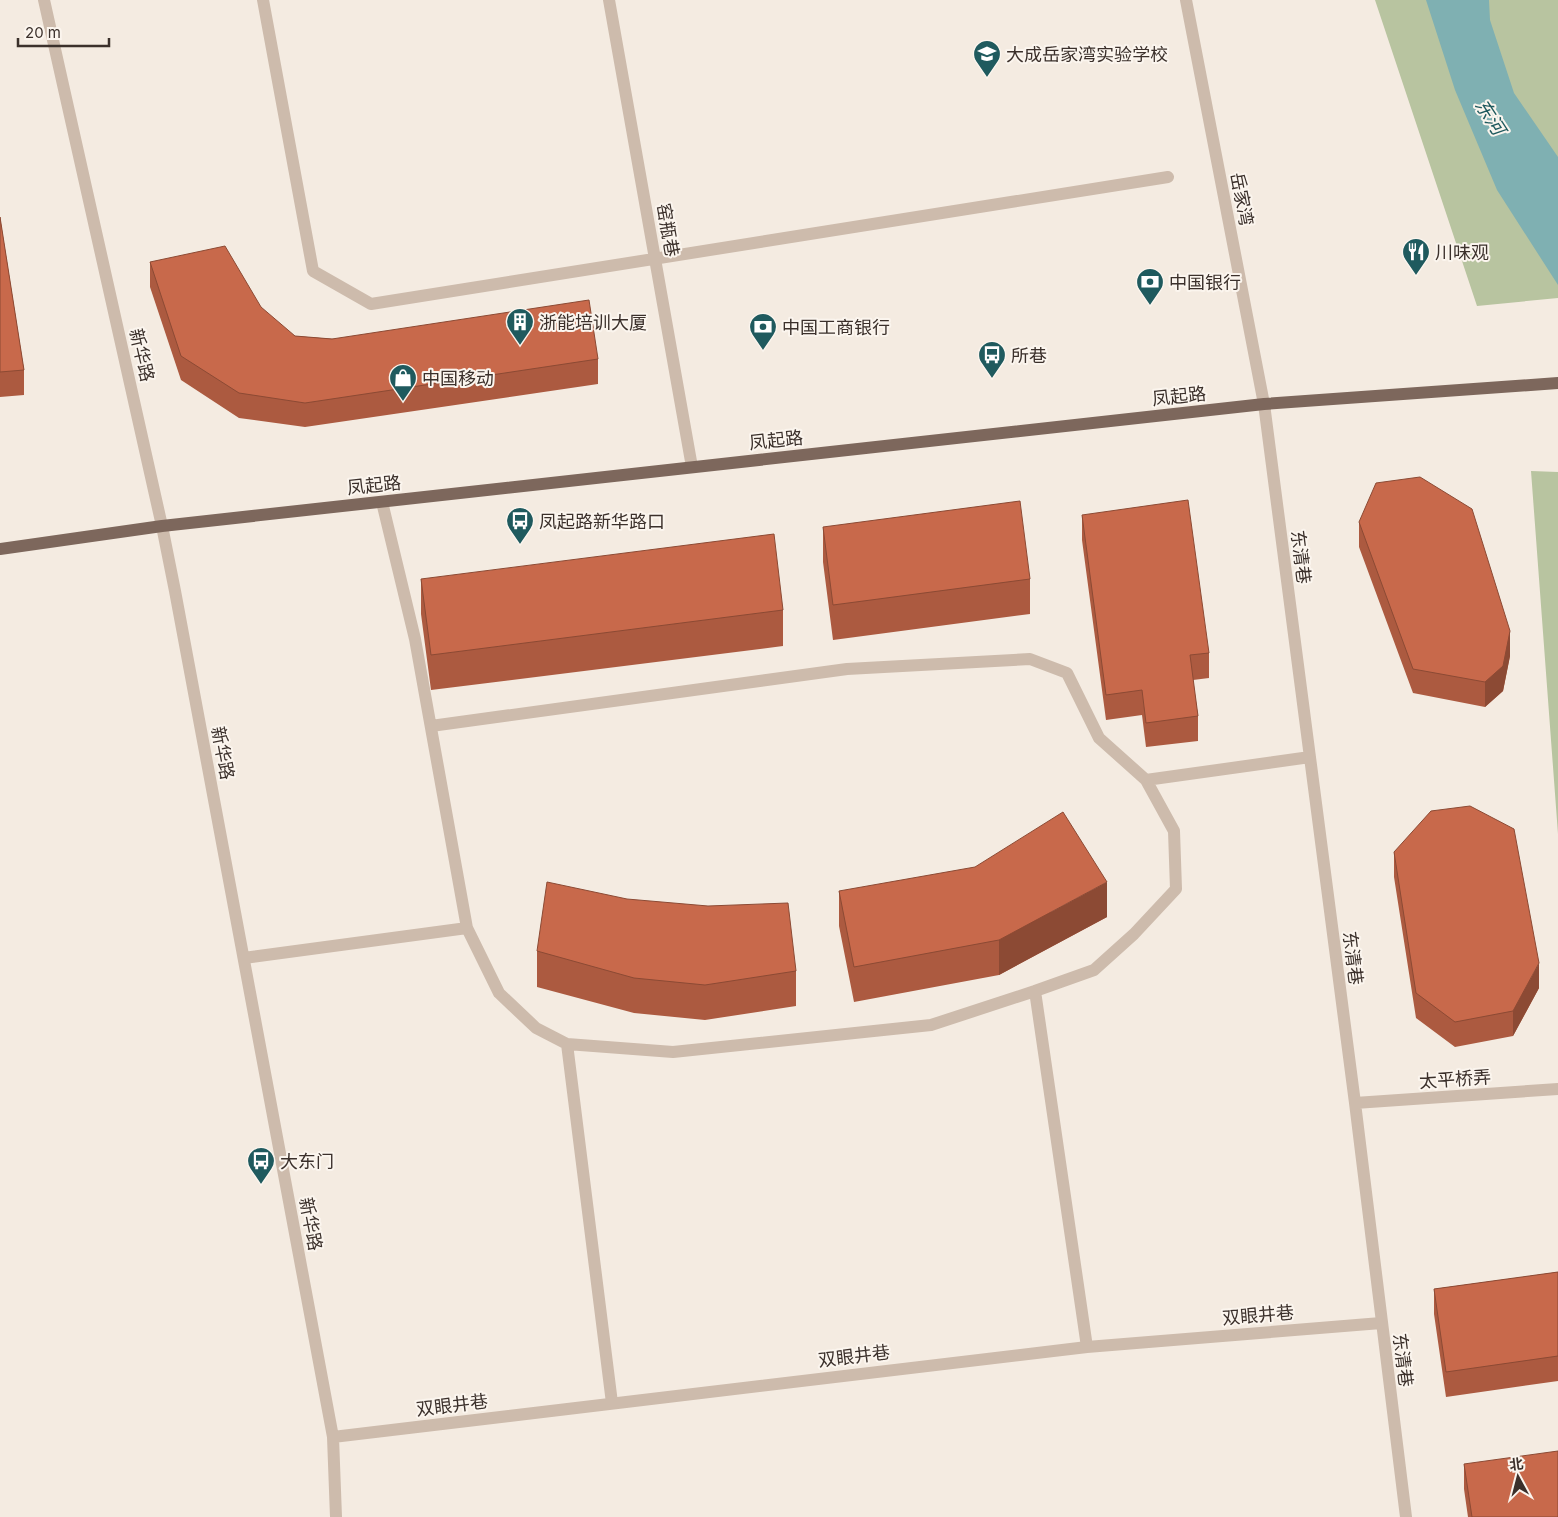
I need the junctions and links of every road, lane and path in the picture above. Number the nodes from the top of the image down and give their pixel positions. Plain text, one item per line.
1 (44, 0) edge
2 (263, 0) edge
3 (609, 0) edge
4 (1186, 0) edge
5 (1168, 177) dead end
6 (655, 258) junction
7 (1558, 383) edge
8 (1264, 404) junction
9 (692, 467) junction
10 (382, 502) junction
11 (162, 526) junction
12 (0, 549) edge
13 (431, 726) junction
14 (1310, 757) junction
15 (1146, 780) junction
16 (467, 928) junction
17 (244, 958) junction
18 (1035, 991) junction
19 (567, 1044) junction
20 (1558, 1089) edge
21 (1355, 1103) junction
22 (1381, 1323) junction
23 (1088, 1347) junction
24 (612, 1403) junction
25 (333, 1437) junction
26 (336, 1517) edge
27 (1406, 1517) edge

1 - 11 street, 新华路
2 - 6 street
3 - 6 street, 窑瓶巷
4 - 8 street, 岳家湾
5 - 6 street
6 - 9 street, 窑瓶巷
7 - 8 main road, 凤起路
8 - 9 main road, 凤起路
8 - 14 street, 东清巷
9 - 10 main road, 凤起路
10 - 11 main road, 凤起路
10 - 13 street
11 - 12 main road, 凤起路
11 - 17 street, 新华路
13 - 15 street
13 - 16 street
14 - 15 street
14 - 21 street, 东清巷
15 - 18 street
16 - 17 street
16 - 19 street
17 - 25 street, 新华路
18 - 19 street
18 - 23 street
19 - 24 street
20 - 21 street, 太平桥弄
21 - 22 street, 东清巷
22 - 23 street, 双眼井巷
22 - 27 street, 东清巷
23 - 24 street, 双眼井巷
24 - 25 street, 双眼井巷
25 - 26 street, 新华路

